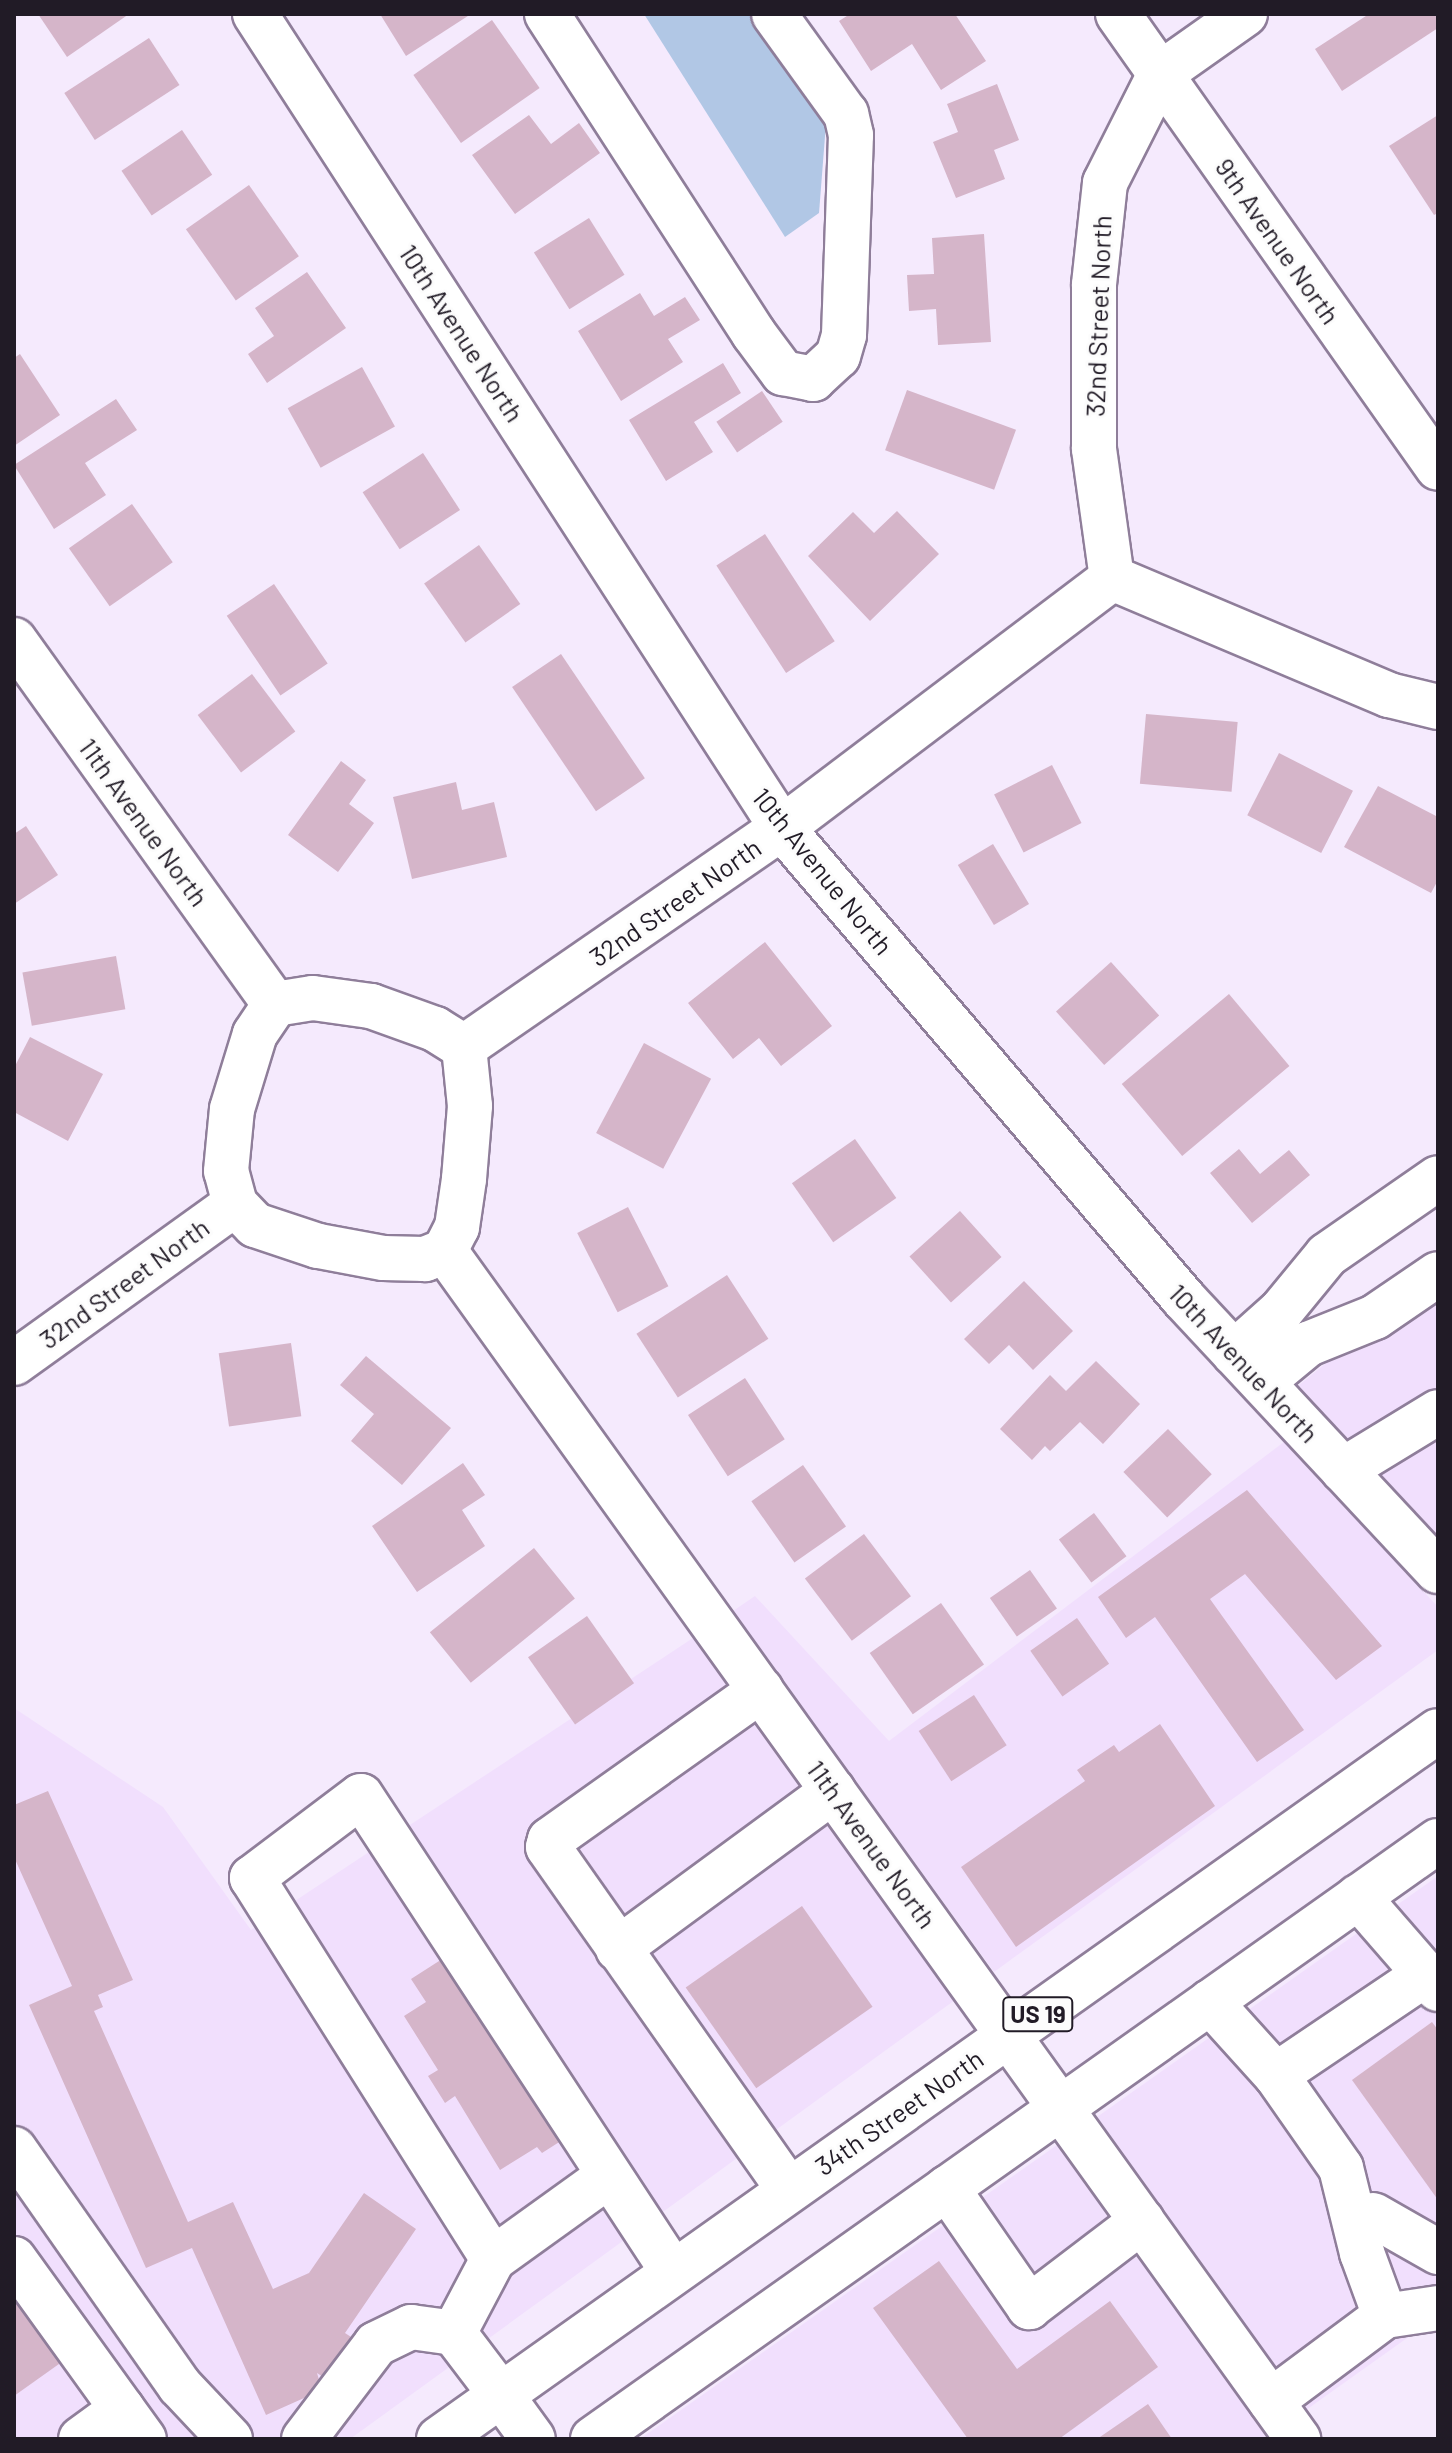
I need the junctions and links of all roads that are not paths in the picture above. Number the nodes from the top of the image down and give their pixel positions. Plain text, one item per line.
1 (255, 14) edge
2 (547, 14) edge
3 (774, 14) edge
4 (1118, 14) edge
5 (1245, 14) edge
6 (1160, 74) junction
7 (1438, 468) edge
8 (1112, 578) junction
9 (14, 640) edge
10 (1438, 707) edge
11 (782, 828) junction
12 (275, 1004) junction
13 (464, 1047) junction
14 (1438, 1178) edge
15 (235, 1204) junction
16 (445, 1251) junction
17 (1438, 1274) edge
18 (14, 1363) edge
19 (1248, 1368) junction
20 (1438, 1412) edge
21 (1343, 1470) junction
22 (1438, 1571) edge
23 (761, 1690) junction
24 (1438, 1731) edge
25 (833, 1791) junction
26 (1438, 1841) edge
27 (1358, 1897) junction
28 (618, 1949) junction
29 (1430, 1981) edge
30 (1210, 2002) junction
31 (1438, 2024) edge
32 (1009, 2034) junction
33 (1276, 2075) junction
34 (1061, 2108) junction
35 (14, 2149) edge
36 (1341, 2168) junction
37 (607, 2177) junction
38 (947, 2188) junction
39 (789, 2190) junction
40 (1373, 2215) junction
41 (1142, 2221) junction
42 (1438, 2252) edge
43 (14, 2259) edge
44 (493, 2259) junction
45 (673, 2272) junction
46 (1438, 2291) edge
47 (1438, 2308) edge
48 (1385, 2316) junction
49 (454, 2333) junction
50 (501, 2395) junction
51 (1271, 2401) junction
52 (133, 2424) edge
53 (81, 2439) edge
54 (230, 2439) edge
55 (304, 2439) edge
56 (439, 2439) edge
57 (533, 2439) edge
58 (593, 2439) edge
59 (1298, 2439) edge

1 - 11 main road, 10th Avenue North
2 - 3 main road
4 - 6 main road, 9th Avenue North
5 - 6 main road, 32nd Street North
6 - 7 main road, 9th Avenue North
6 - 8 main road, 32nd Street North
8 - 10 main road
8 - 11 main road, 32nd Street North
9 - 12 main road, 11th Avenue North
11 - 13 main road, 32nd Street North
11 - 19 main road, 10th Avenue North
12 - 13 main road
12 - 15 main road, 32nd Street North
13 - 16 main road
14 - 19 main road
15 - 16 main road, 32nd Street North
15 - 18 main road, 32nd Street North
16 - 23 main road, 11th Avenue North
17 - 19 main road
19 - 21 main road, 10th Avenue North
20 - 21 main road
21 - 22 main road, 10th Avenue North
23 - 25 main road, 11th Avenue North
23 - 28 main road
24 - 32 main road, 34th Street North / US 19
25 - 28 main road
25 - 32 main road, 11th Avenue North
26 - 27 main road
27 - 29 main road
27 - 30 main road
28 - 39 main road
29 - 31 main road
29 - 33 main road
30 - 33 main road
30 - 34 main road
32 - 34 main road, 11th Avenue North
32 - 39 main road, 34th Street North / US 19
33 - 36 main road
34 - 38 main road
34 - 41 main road, 11th Avenue North
35 - 54 main road
36 - 40 main road
36 - 48 main road
37 - 44 main road
37 - 44 main road
37 - 45 main road
38 - 41 main road
38 - 58 main road
39 - 45 main road, 34th Street North / US 19
40 - 42 main road
40 - 46 main road
41 - 51 main road, 11th Avenue North
43 - 52 main road
44 - 49 main road
45 - 50 main road, 34th Street North / US 19
47 - 48 main road
48 - 51 main road
49 - 50 main road
49 - 55 main road
50 - 56 main road, 34th Street North / US 19
50 - 57 main road
51 - 59 main road, 11th Avenue North
52 - 53 main road

